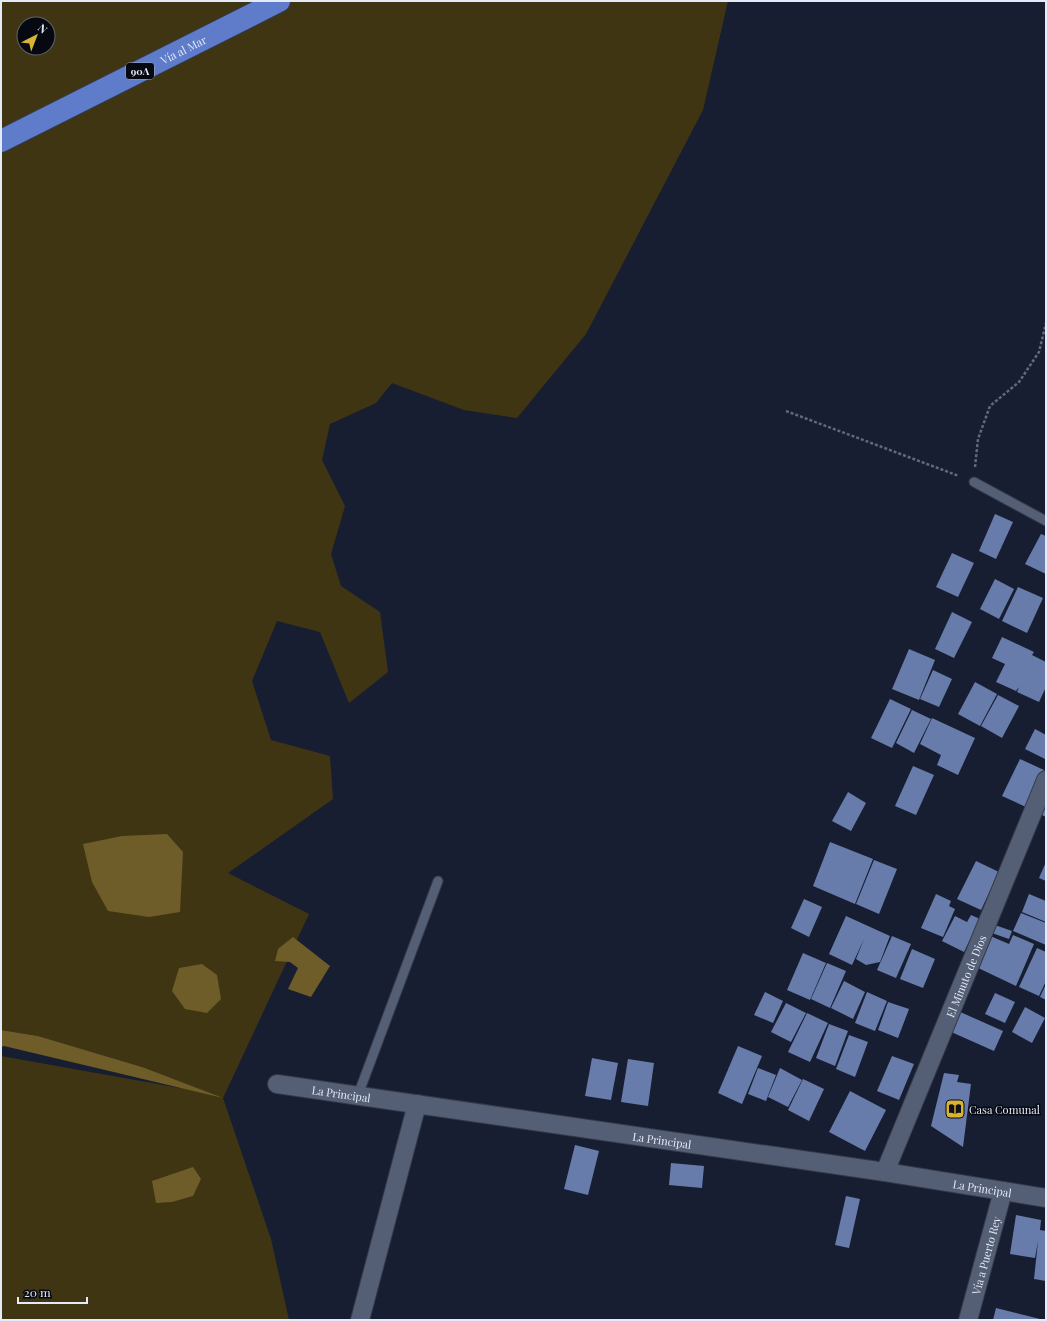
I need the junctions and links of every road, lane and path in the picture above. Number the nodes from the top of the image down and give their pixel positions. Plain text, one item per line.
1 (279, 1) edge
2 (1, 141) edge
3 (1046, 323) edge
4 (786, 411) dead end
5 (974, 482) junction
6 (1046, 521) edge
7 (1046, 780) edge
8 (438, 881) dead end
9 (277, 1084) dead end
10 (358, 1096) junction
11 (417, 1104) junction
12 (885, 1172) junction
13 (1003, 1191) junction
14 (1046, 1198) edge
15 (360, 1320) edge
16 (968, 1320) edge

1 - 2 highway, Vía al Mar / 90A
3 - 5 path
4 - 5 path
5 - 6 lane
7 - 12 street, El Minuto de Dios
8 - 10 lane
9 - 10 street, La Principal
10 - 11 street, La Principal
11 - 12 street, La Principal
11 - 15 street
12 - 13 street, La Principal
13 - 14 street, La Principal
13 - 16 street, Vía a Puerto Rey

